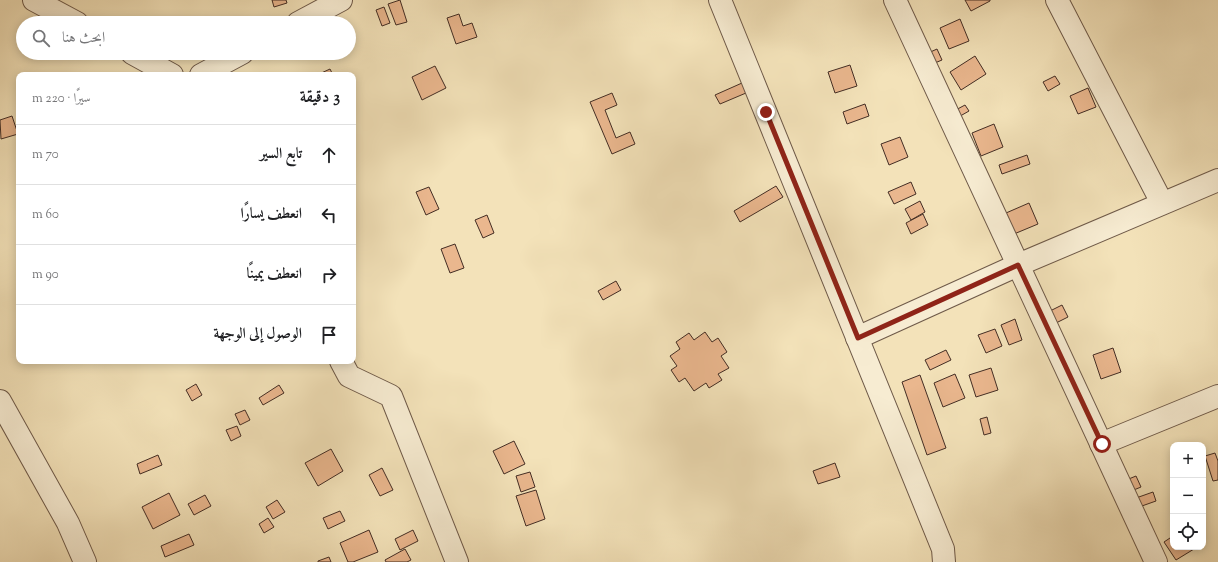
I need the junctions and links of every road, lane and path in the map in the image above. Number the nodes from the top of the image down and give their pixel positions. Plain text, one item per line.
1 (34, 0) edge
2 (340, 0) edge
3 (720, 0) edge
4 (895, 0) edge
5 (1057, 0) edge
6 (63, 16) edge
7 (311, 16) edge
8 (145, 60) edge
9 (229, 60) edge
10 (167, 72) edge
11 (207, 72) edge
12 (1218, 180) edge
13 (1162, 203) junction
14 (1018, 265) junction
15 (858, 338) junction
16 (343, 364) edge
17 (1218, 396) edge
18 (0, 400) edge
19 (1102, 444) junction
20 (85, 562) edge
21 (457, 562) edge
22 (944, 562) edge
23 (1156, 562) edge

1 - 6 street
2 - 7 street
3 - 15 street
4 - 14 street
5 - 13 street
8 - 10 street
9 - 11 street
12 - 13 street
13 - 14 street
14 - 15 street
14 - 19 street
15 - 22 street
16 - 21 street
17 - 19 street
18 - 20 street
19 - 23 street

